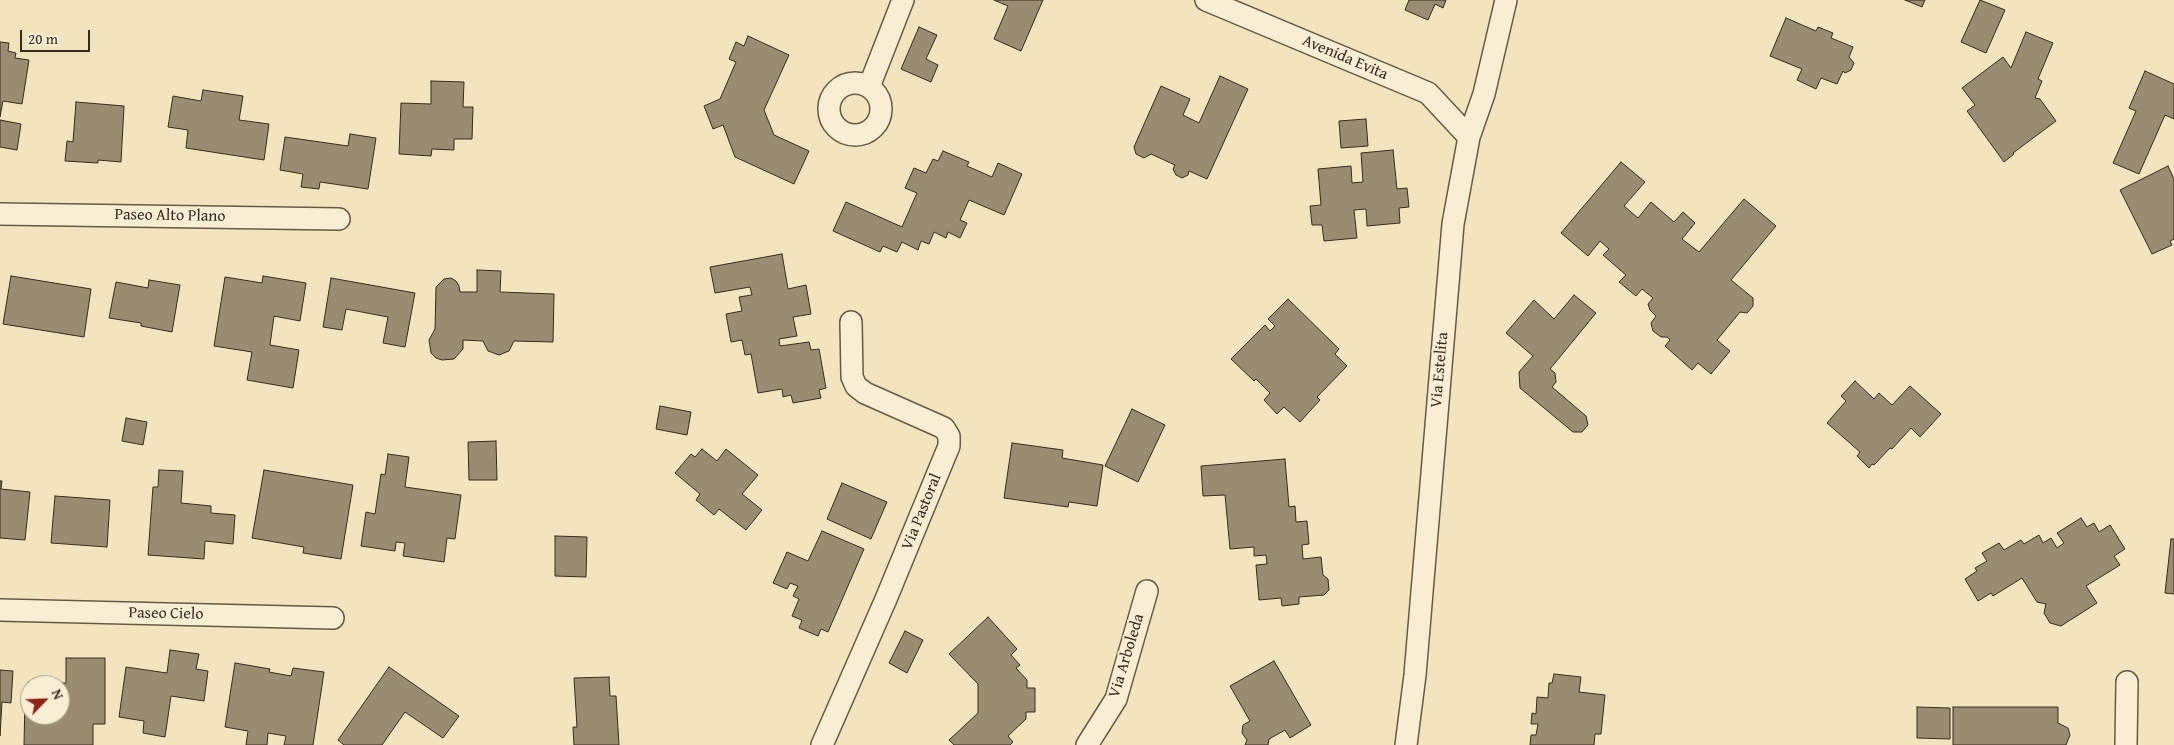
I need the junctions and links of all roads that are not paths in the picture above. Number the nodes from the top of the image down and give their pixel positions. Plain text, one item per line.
1 (903, 0) edge
2 (1206, 0) edge
3 (1506, 0) edge
4 (869, 87) dead end
5 (1469, 136) junction
6 (0, 214) edge
7 (339, 219) dead end
8 (851, 322) dead end
9 (1147, 591) dead end
10 (0, 610) edge
11 (333, 618) dead end
12 (2127, 682) dead end
13 (822, 745) edge
14 (1087, 745) edge
15 (1406, 745) edge
16 (2126, 745) edge

1 - 4 street
2 - 5 street, Avenida Evita
3 - 5 street, Via Estelita
5 - 15 street, Via Estelita
6 - 7 street, Paseo Alto Plano
8 - 13 street, Via Pastoral
9 - 14 street, Via Arboleda
10 - 11 street, Paseo Cielo
12 - 16 street

